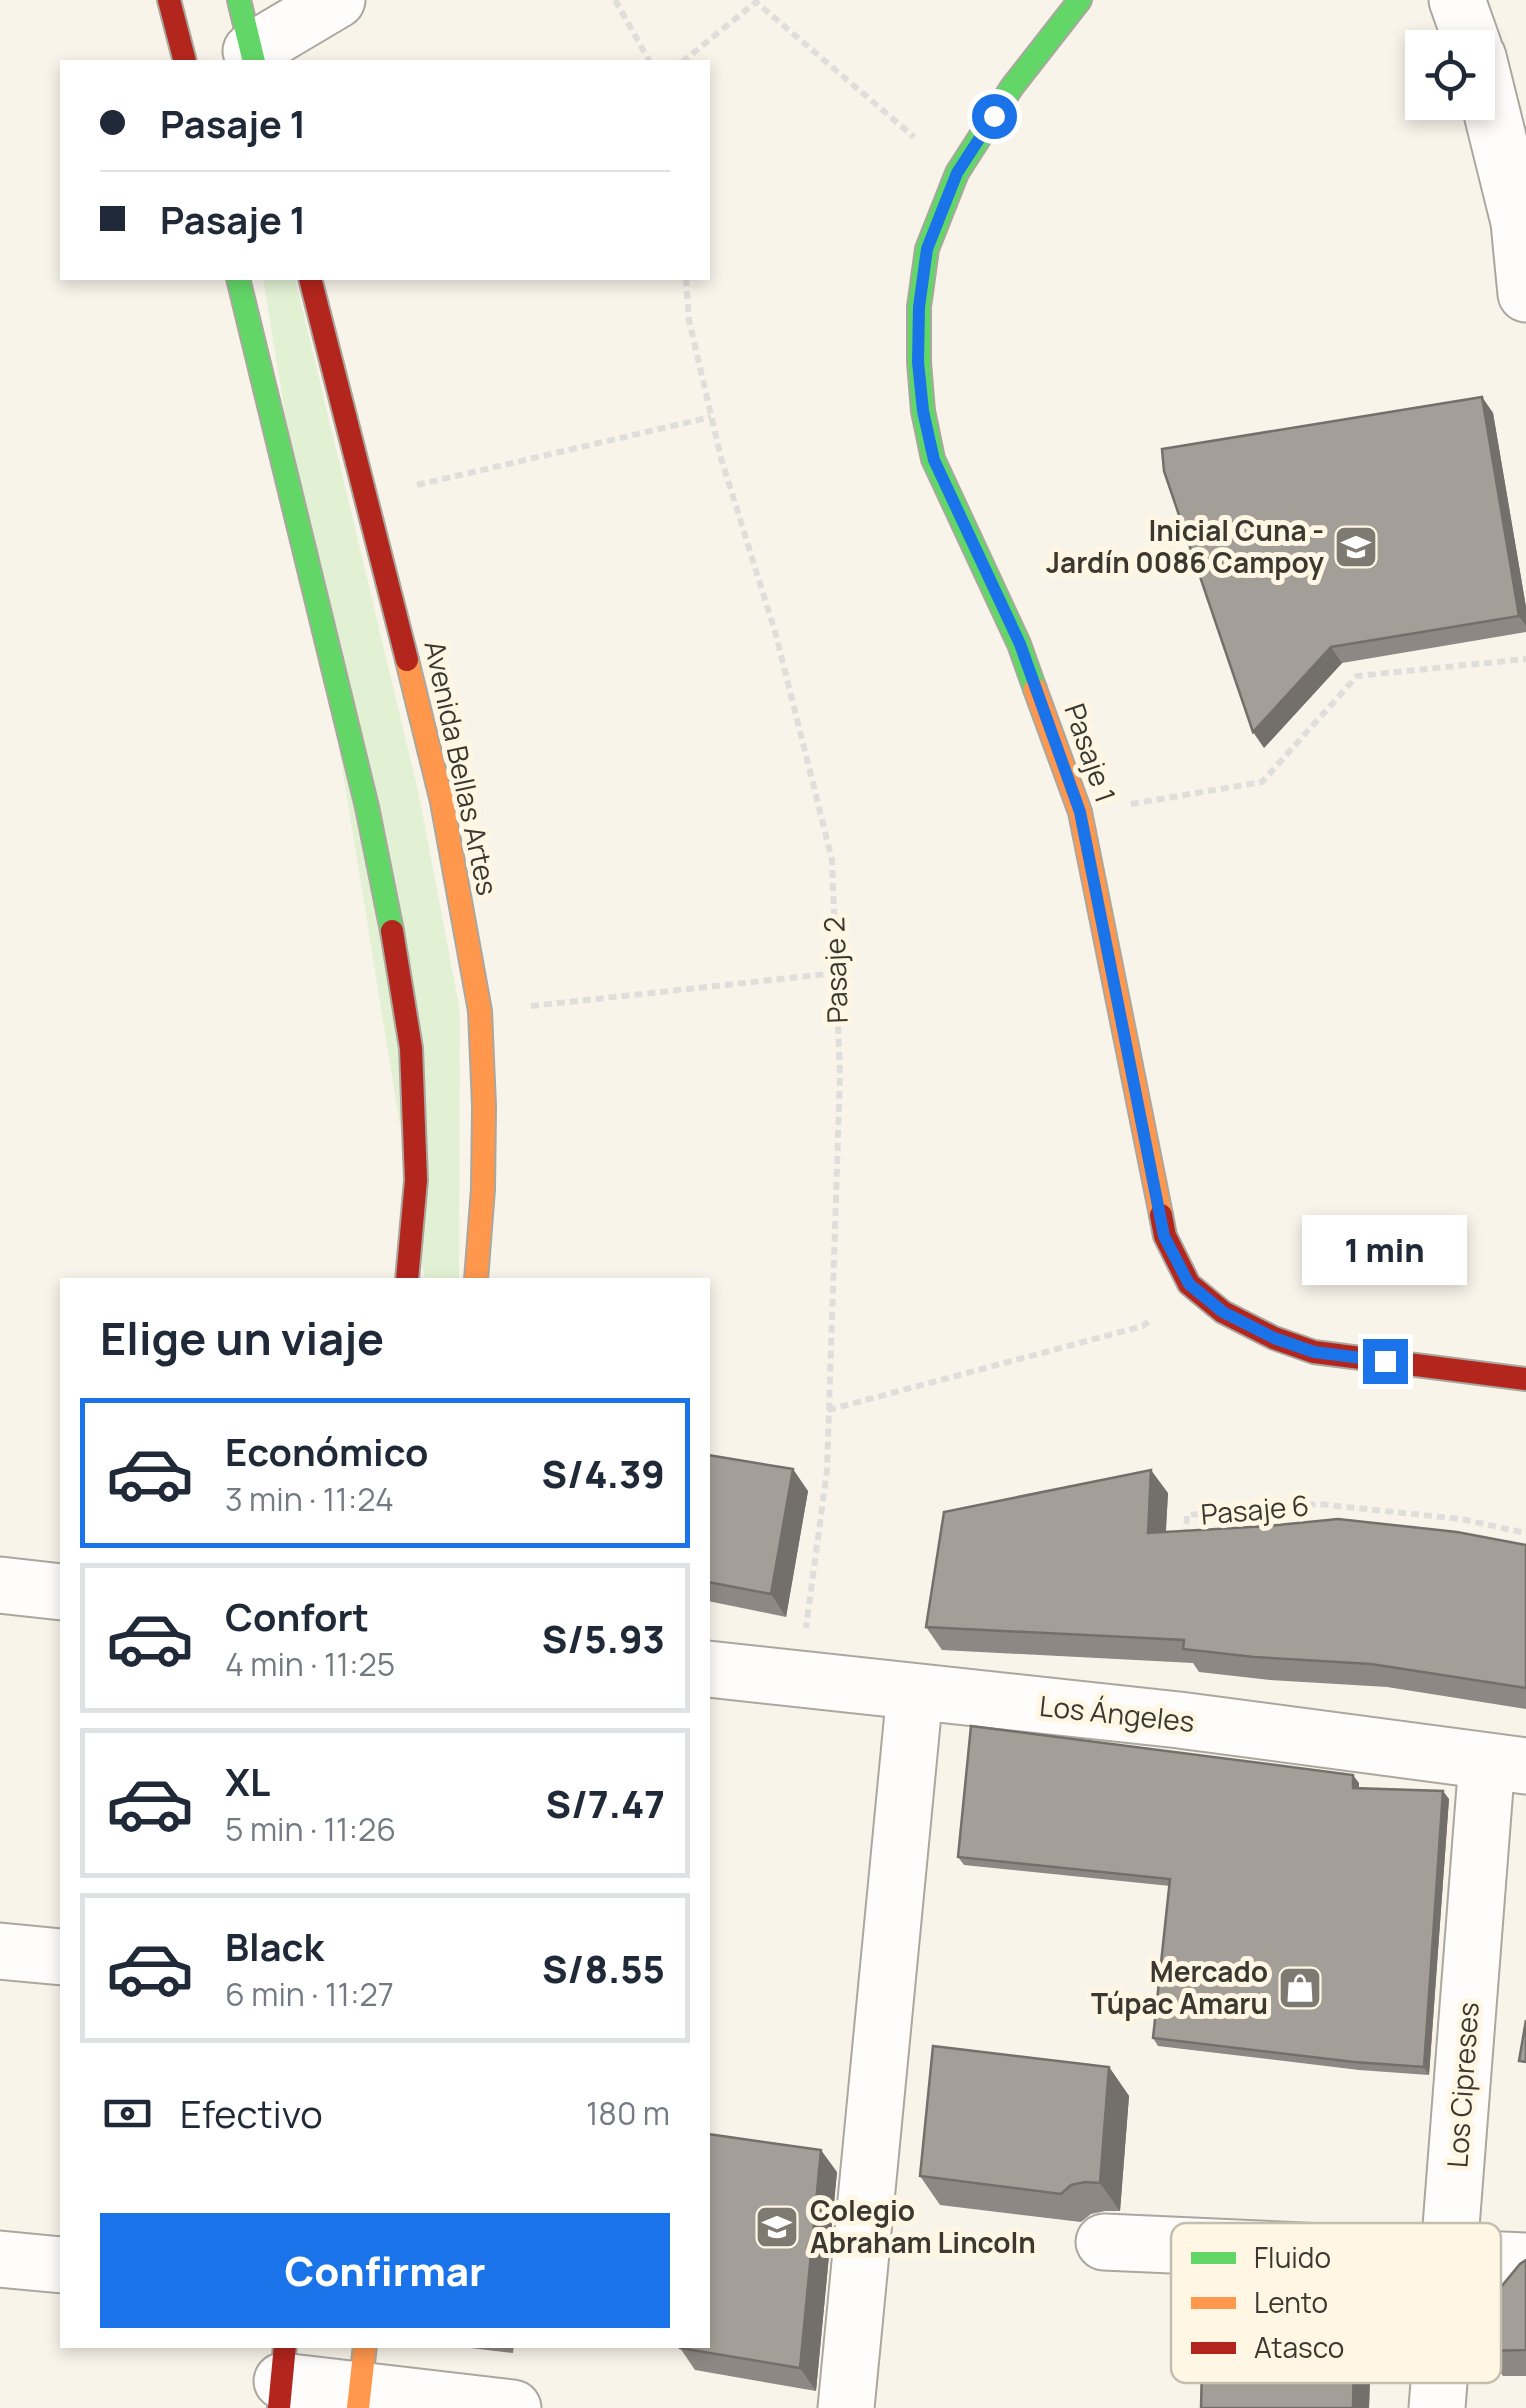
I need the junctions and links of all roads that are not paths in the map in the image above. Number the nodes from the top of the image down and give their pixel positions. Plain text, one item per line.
1 (169, 0) edge
2 (337, 0) edge
3 (1080, 0) edge
4 (1457, 0) edge
5 (1468, 30) edge
6 (248, 38) edge
7 (184, 60) edge
8 (1494, 120) edge
9 (238, 280) edge
10 (311, 280) edge
11 (1526, 294) edge
12 (407, 1278) edge
13 (476, 1278) edge
14 (1526, 1379) edge
15 (0, 1584) edge
16 (60, 1592) edge
17 (710, 1669) edge
18 (915, 1692) junction
19 (1507, 1764) edge
20 (0, 1951) edge
21 (60, 1958) edge
22 (1454, 2223) edge
23 (1104, 2242) dead end
24 (1171, 2245) edge
25 (0, 2259) edge
26 (1501, 2260) edge
27 (1526, 2261) edge
28 (60, 2265) edge
29 (282, 2378) edge
30 (361, 2381) edge
31 (1439, 2383) edge
32 (514, 2408) edge
33 (846, 2408) edge
34 (1437, 2408) edge

1 - 7 street
2 - 6 street
3 - 14 street, Pasaje 1
4 - 5 street
8 - 11 street
9 - 12 street
10 - 13 street, Avenida Bellas Artes
15 - 16 street
17 - 18 street, Los Ángeles
18 - 19 street, Los Ángeles
18 - 33 street
19 - 22 street, Los Cipreses
20 - 21 street
23 - 24 street
25 - 28 street
26 - 27 street
29 - 30 street
30 - 32 street
31 - 34 street, Los Cipreses

